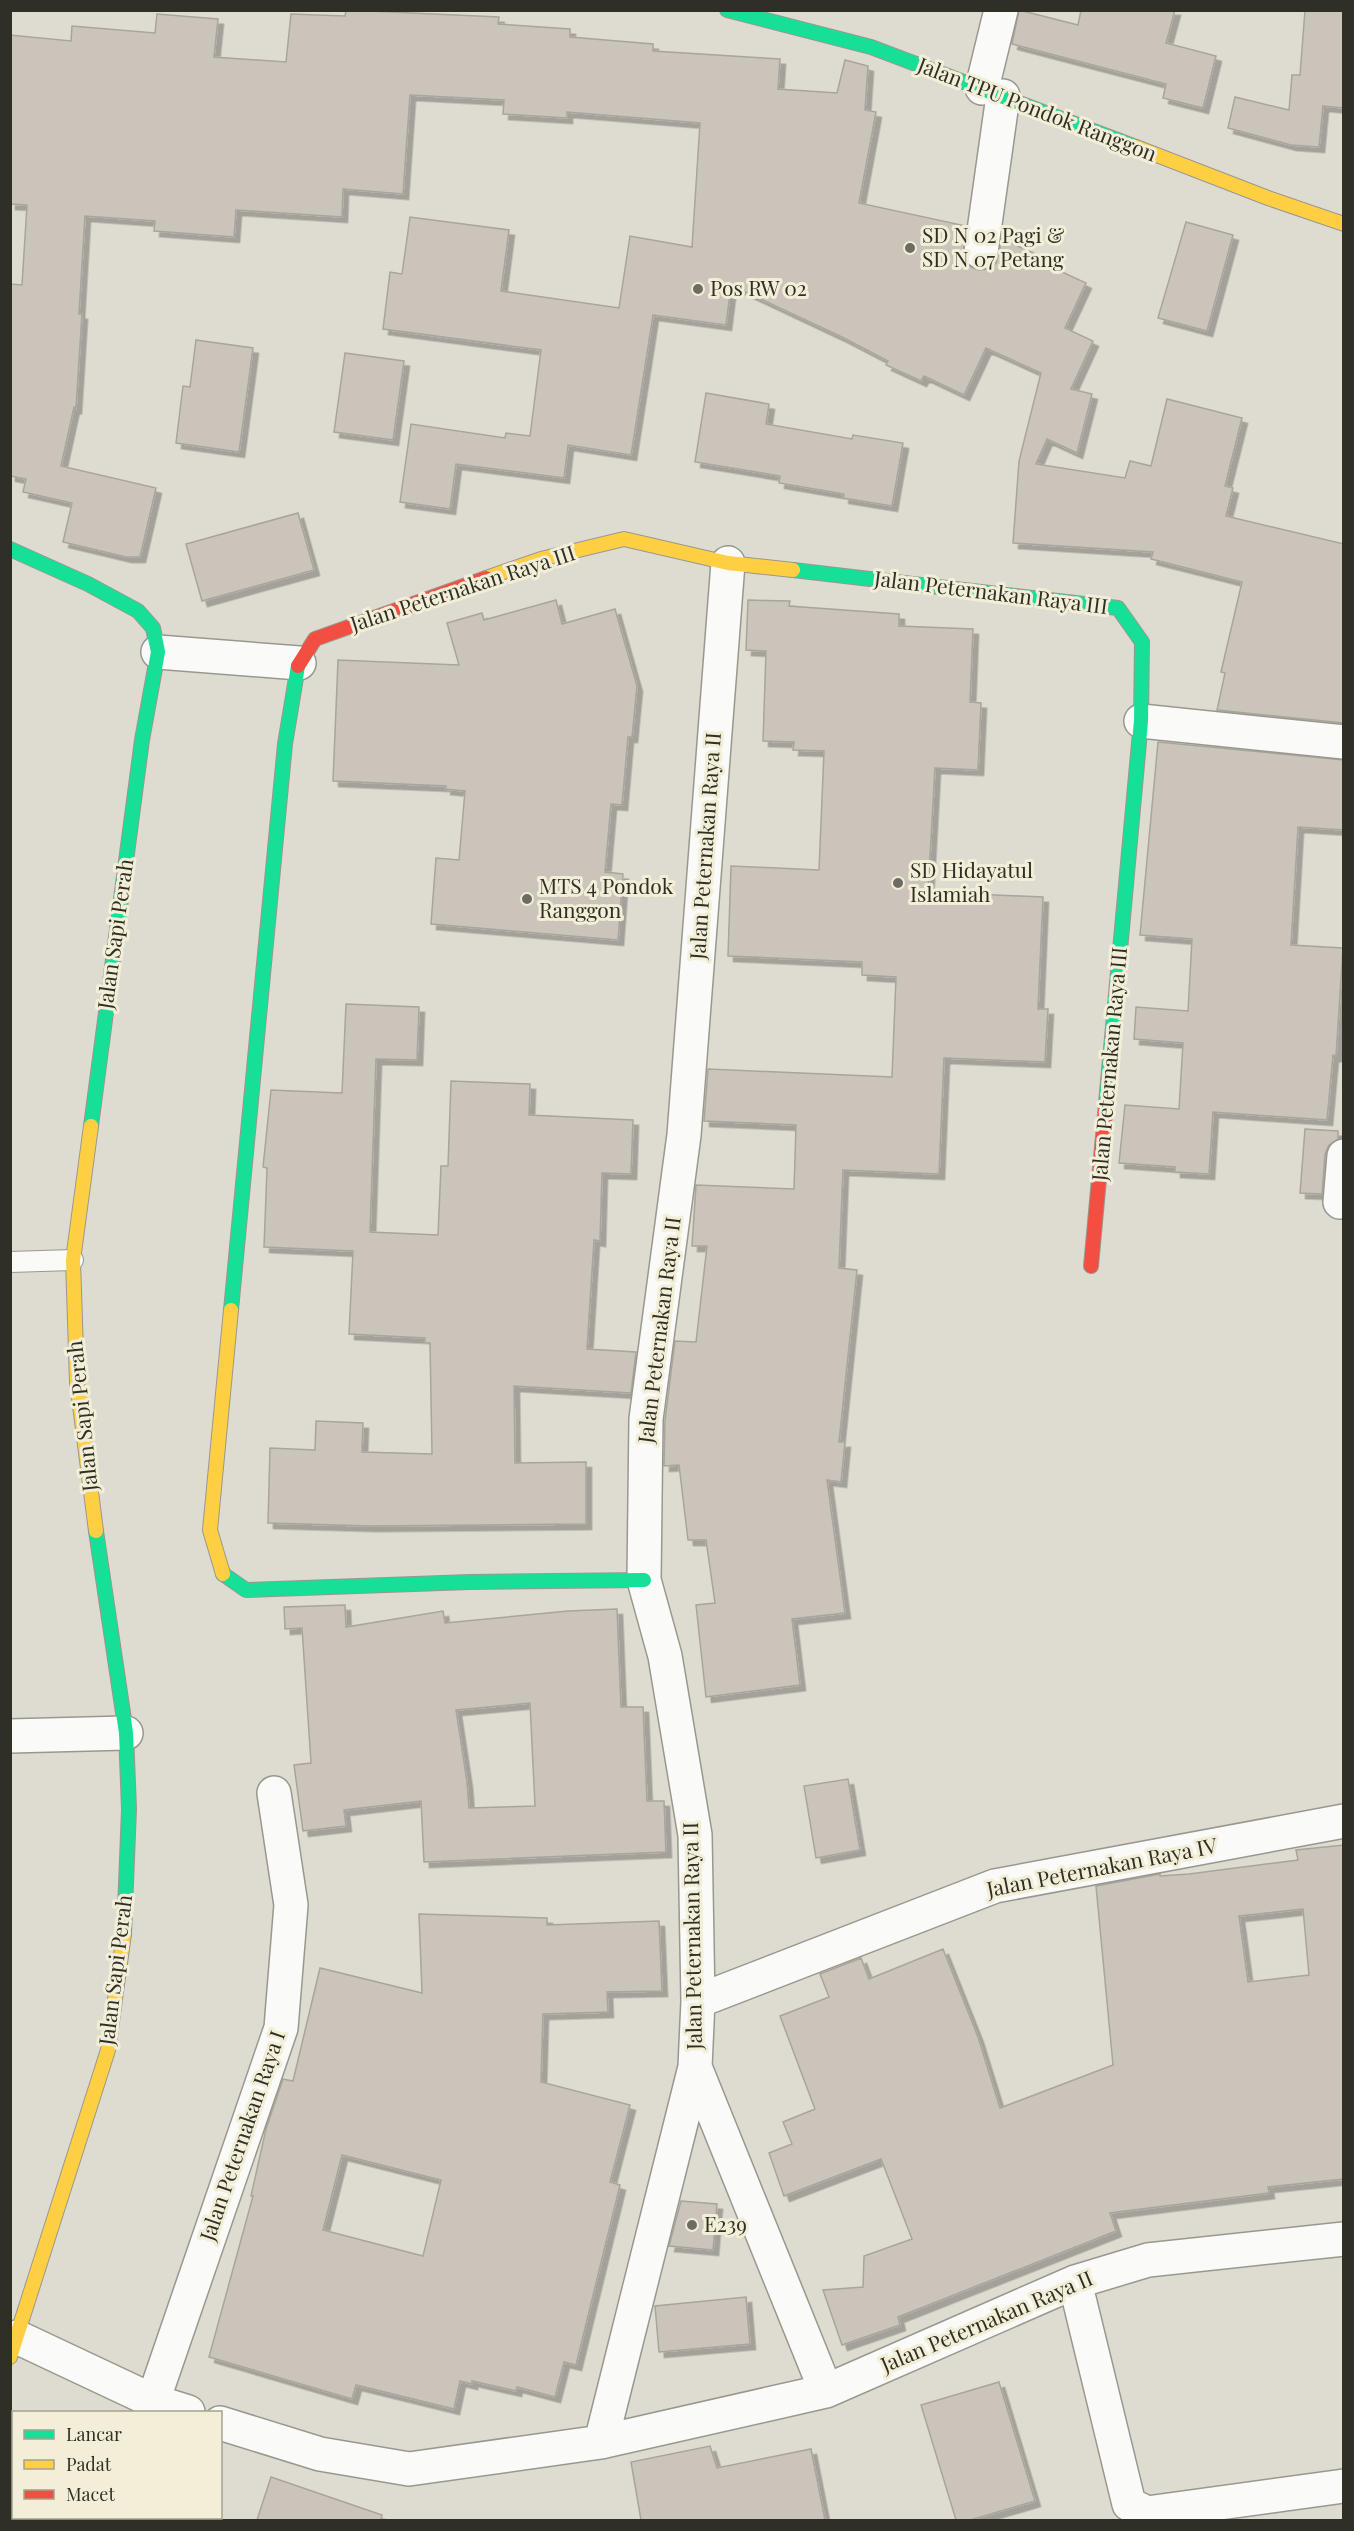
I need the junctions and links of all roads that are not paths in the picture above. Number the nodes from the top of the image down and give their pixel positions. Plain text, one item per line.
1 (727, 10) edge
2 (1001, 10) edge
3 (992, 92) junction
4 (1344, 224) edge
5 (981, 252) dead end
6 (10, 549) edge
7 (728, 563) junction
8 (158, 652) junction
9 (299, 663) junction
10 (1141, 722) junction
11 (1344, 742) edge
12 (1344, 1156) edge
13 (1340, 1202) dead end
14 (73, 1260) junction
15 (10, 1262) edge
16 (1091, 1266) dead end
17 (644, 1580) junction
18 (126, 1733) junction
19 (10, 1736) edge
20 (274, 1793) dead end
21 (1344, 1821) edge
22 (698, 2001) junction
23 (695, 2067) junction
24 (1344, 2239) edge
25 (1075, 2282) junction
26 (14, 2347) edge
27 (826, 2391) junction
28 (153, 2402) junction
29 (184, 2411) edge
30 (222, 2424) edge
31 (601, 2442) junction
32 (1344, 2486) edge

1 - 3 street, Jalan TPU Pondok Ranggon
2 - 3 street
3 - 4 street, Jalan TPU Pondok Ranggon
3 - 5 street
6 - 8 street, Jalan Sapi Perah
7 - 9 street, Jalan Peternakan Raya III
7 - 10 street, Jalan Peternakan Raya III
7 - 17 street, Jalan Peternakan Raya II
8 - 9 street
8 - 14 street, Jalan Sapi Perah
9 - 17 street
10 - 11 street
10 - 16 street, Jalan Peternakan Raya III
12 - 13 street
14 - 15 lane
14 - 18 street, Jalan Sapi Perah
17 - 22 street, Jalan Peternakan Raya II
18 - 19 street
18 - 26 street, Jalan Sapi Perah
20 - 28 street, Jalan Peternakan Raya I
21 - 22 street, Jalan Peternakan Raya IV
22 - 23 street, Jalan Peternakan Raya II
23 - 27 street
23 - 31 street, Jalan Peternakan Raya II
24 - 25 street, Jalan Peternakan Raya II
25 - 27 street, Jalan Peternakan Raya II
25 - 32 street
26 - 28 street
27 - 31 street, Jalan Peternakan Raya II
28 - 29 street
30 - 31 street, Jalan Peternakan Raya II

